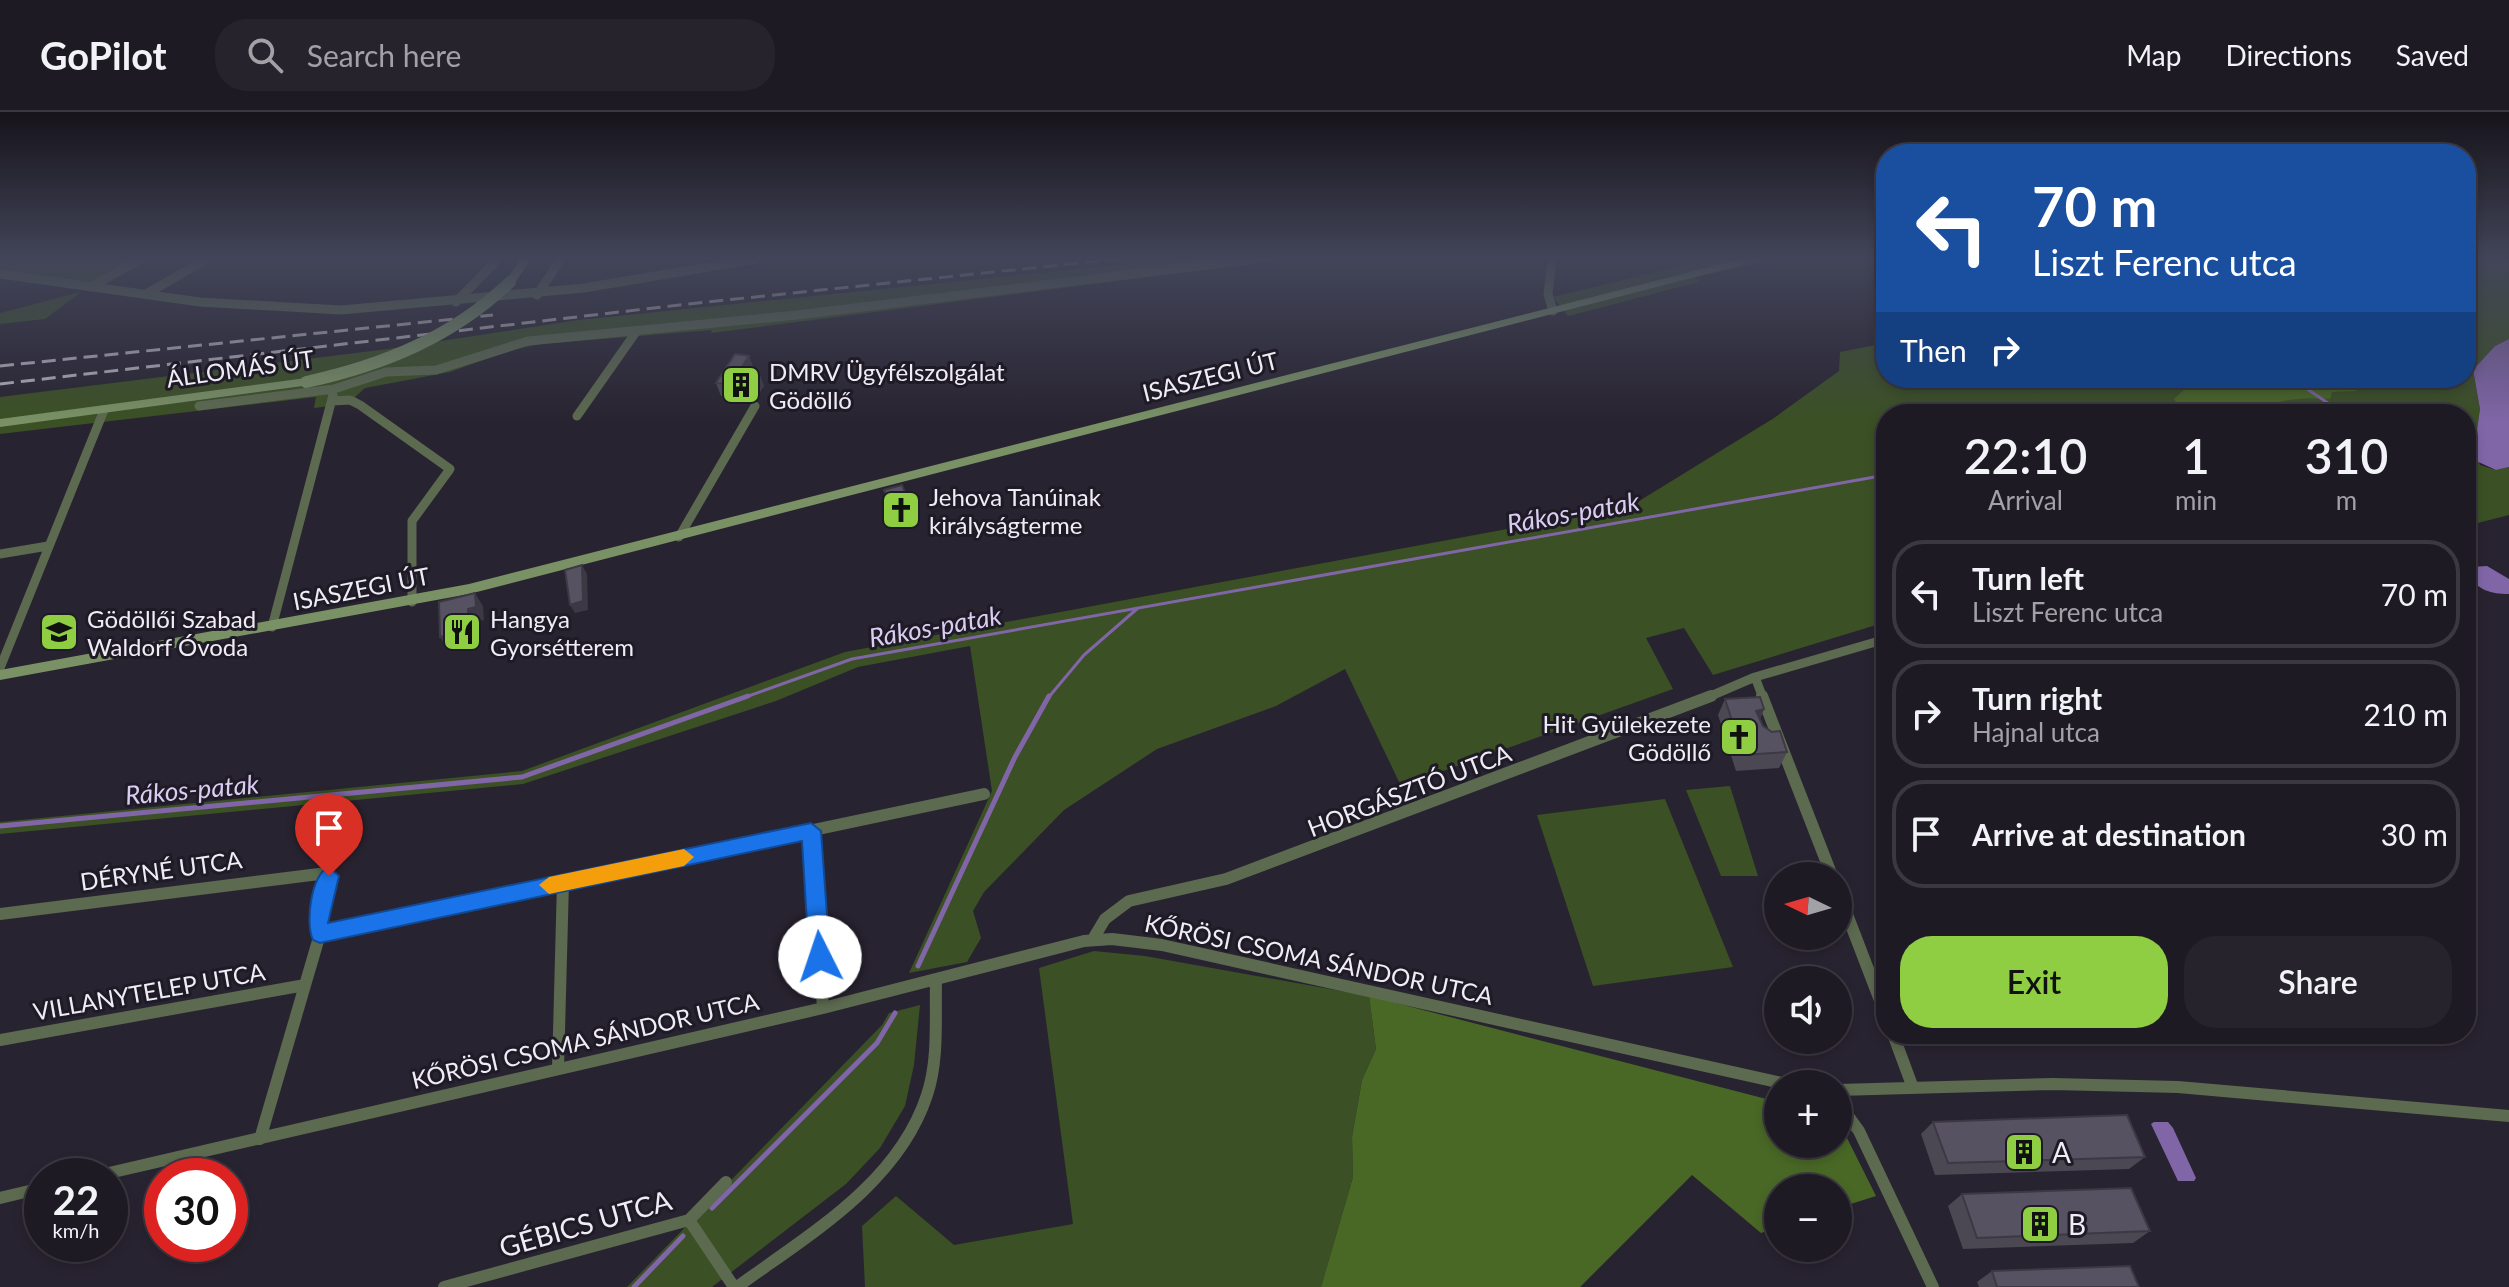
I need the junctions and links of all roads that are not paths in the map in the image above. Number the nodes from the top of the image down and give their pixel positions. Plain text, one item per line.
1 (473, 314) edge
2 (790, 314) edge
3 (1542, 314) edge
4 (636, 332) junction
5 (334, 389) junction
6 (332, 401) junction
7 (199, 406) dead end
8 (755, 406) dead end
9 (104, 410) junction
10 (577, 416) dead end
11 (0, 423) edge
12 (679, 537) junction
13 (48, 546) junction
14 (0, 554) edge
15 (412, 602) junction
16 (272, 627) junction
17 (1876, 642) edge
18 (0, 668) edge
19 (0, 675) edge
20 (1755, 677) junction
21 (984, 794) dead end
22 (811, 831) junction
23 (1827, 862) edge
24 (563, 882) junction
25 (0, 914) edge
26 (1852, 927) edge
27 (320, 934) junction
28 (1093, 939) junction
29 (936, 980) junction
30 (305, 985) junction
31 (1876, 990) edge
32 (823, 1008) junction
33 (0, 1040) edge
34 (1897, 1044) edge
35 (558, 1069) junction
36 (1764, 1079) edge
37 (1913, 1088) junction
38 (1852, 1090) edge
39 (2509, 1116) edge
40 (1852, 1121) edge
41 (260, 1139) junction
42 (128, 1169) edge
43 (726, 1182) dead end
44 (24, 1192) edge
45 (0, 1198) edge
46 (689, 1220) junction
47 (444, 1287) edge
48 (736, 1287) edge
49 (1933, 1287) edge

1 - 9 main road, ÁLLOMÁS ÚT, bridge
2 - 4 street, ÁLLOMÁS ÚT
3 - 12 main road, ISASZEGI ÚT
4 - 5 street, ÁLLOMÁS ÚT
4 - 10 street
5 - 6 street
5 - 7 street, ÁLLOMÁS ÚT
6 - 15 street
6 - 16 street
8 - 12 street
9 - 11 main road, ÁLLOMÁS ÚT
9 - 13 street
12 - 15 main road, ISASZEGI ÚT
13 - 14 street
13 - 18 street
15 - 16 main road, ISASZEGI ÚT
16 - 19 main road, ISASZEGI ÚT
17 - 20 street, HORGÁSZTÓ UTCA
20 - 23 street
20 - 28 street, HORGÁSZTÓ UTCA
21 - 22 street
22 - 24 street
22 - 32 street
24 - 27 street
24 - 35 street
25 - 27 street, DÉRYNÉ UTCA
26 - 31 street
27 - 30 street
28 - 29 street, KŐRÖSI CSOMA SÁNDOR UTCA
28 - 36 street, KŐRÖSI CSOMA SÁNDOR UTCA
29 - 32 street, KŐRÖSI CSOMA SÁNDOR UTCA
29 - 48 street
30 - 33 street, VILLANYTELEP UTCA
30 - 41 street
32 - 35 street, KŐRÖSI CSOMA SÁNDOR UTCA
34 - 37 street
35 - 41 street, KŐRÖSI CSOMA SÁNDOR UTCA
37 - 38 street
37 - 39 street
40 - 49 street
41 - 42 street, KŐRÖSI CSOMA SÁNDOR UTCA
43 - 46 street, GÉBICS UTCA
44 - 45 street
46 - 47 street, GÉBICS UTCA
46 - 48 street

